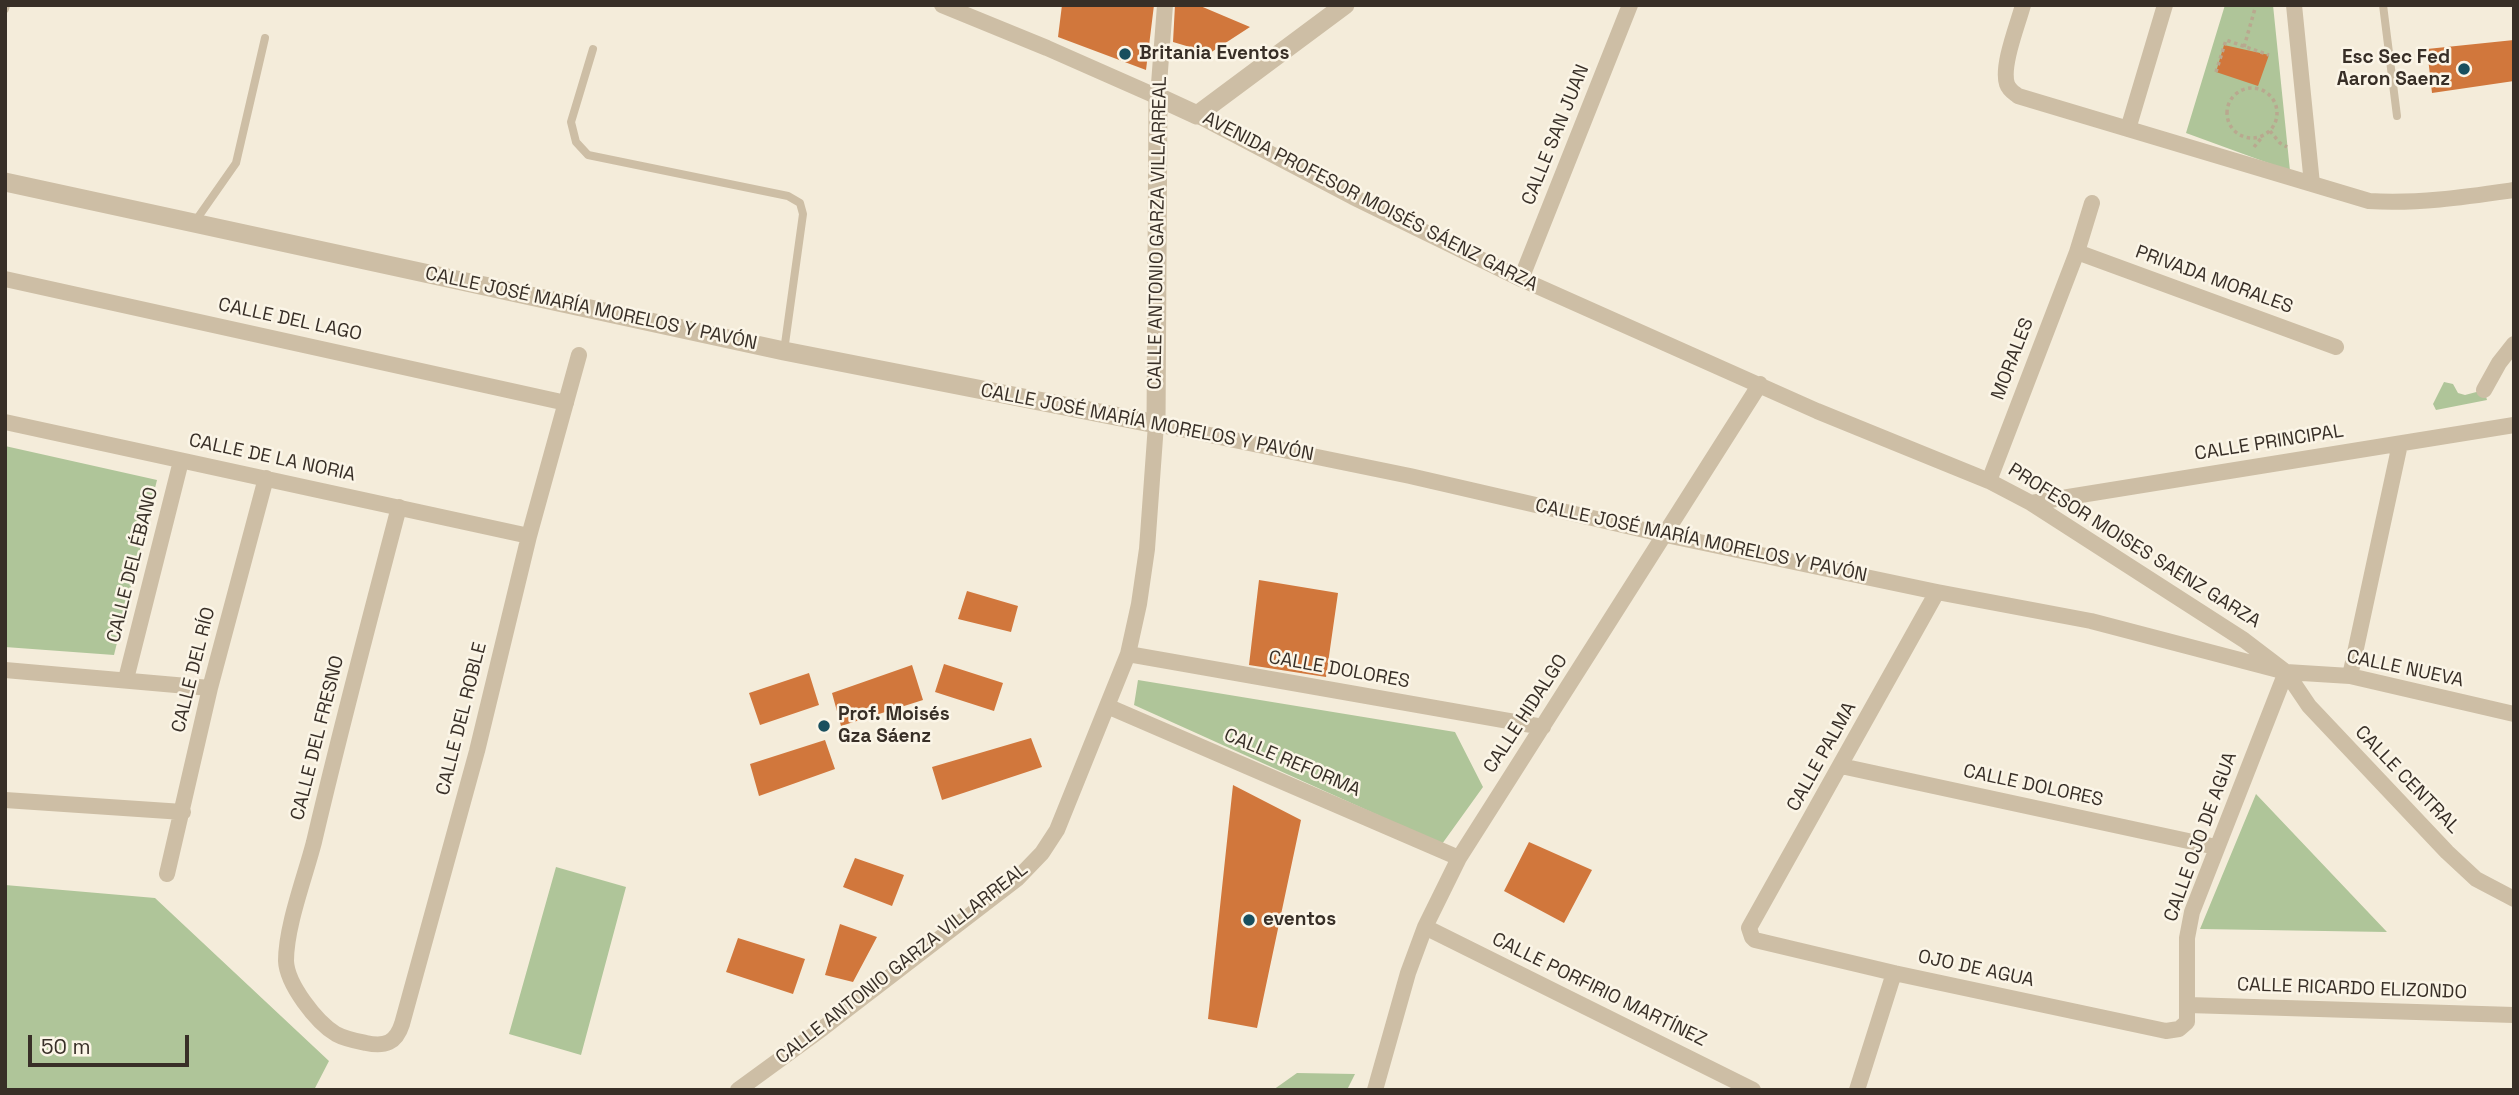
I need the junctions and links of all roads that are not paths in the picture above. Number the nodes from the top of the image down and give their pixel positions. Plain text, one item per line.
1 (942, 5) edge
2 (1165, 5) edge
3 (1345, 5) edge
4 (1630, 5) edge
5 (2023, 5) edge
6 (2165, 5) edge
7 (2294, 5) edge
8 (2383, 5) edge
9 (265, 38) dead end
10 (593, 49) dead end
11 (1158, 97) junction
12 (1198, 115) junction
13 (2397, 116) dead end
14 (2128, 129) junction
15 (5, 182) edge
16 (2312, 184) junction
17 (2514, 190) edge
18 (2092, 203) dead end
19 (194, 223) junction
20 (2077, 251) junction
21 (5, 279) edge
22 (1521, 279) junction
23 (2514, 344) edge
24 (2336, 347) dead end
25 (784, 351) junction
26 (579, 355) dead end
27 (1760, 384) junction
28 (2484, 390) dead end
29 (566, 403) junction
30 (5, 422) edge
31 (1156, 424) junction
32 (2514, 425) edge
33 (2400, 444) junction
34 (181, 461) junction
35 (266, 478) junction
36 (1989, 481) junction
37 (2031, 503) junction
38 (399, 507) junction
39 (1666, 535) junction
40 (530, 536) junction
41 (1937, 592) junction
42 (1128, 654) junction
43 (5, 670) edge
44 (2286, 672) junction
45 (2350, 676) junction
46 (126, 679) junction
47 (210, 688) junction
48 (1107, 706) junction
49 (2514, 714) edge
50 (1543, 727) junction
51 (1841, 766) junction
52 (5, 800) edge
53 (183, 812) junction
54 (2216, 847) junction
55 (1459, 858) junction
56 (167, 874) dead end
57 (2514, 899) edge
58 (1425, 927) junction
59 (1755, 940) joint
60 (1894, 973) junction
61 (2188, 1005) junction
62 (2514, 1015) edge
63 (2187, 1022) joint
64 (391, 1043) joint
65 (1862, 1088) edge
66 (738, 1090) edge
67 (1375, 1090) edge
68 (1753, 1090) edge

1 - 11 street, AVENIDA PROFESOR MOISÉS SÁENZ GARZA
2 - 11 street, CALLE ANTONIO GARZA VILLARREAL
3 - 12 street
4 - 22 street, CALLE SAN JUAN
5 - 14 street
6 - 14 street
7 - 16 street
8 - 13 lane
9 - 19 lane
10 - 25 lane
11 - 12 street, AVENIDA PROFESOR MOISÉS SÁENZ GARZA
11 - 31 street, CALLE ANTONIO GARZA VILLARREAL
12 - 22 street, AVENIDA PROFESOR MOISÉS SÁENZ GARZA
14 - 16 street
15 - 19 street, CALLE JOSÉ MARÍA MORELOS Y PAVÓN
16 - 17 street
18 - 20 street, MORALES
19 - 25 street, CALLE JOSÉ MARÍA MORELOS Y PAVÓN
20 - 24 street, PRIVADA MORALES
20 - 36 street, MORALES
21 - 29 street, CALLE DEL LAGO
22 - 27 street, AVENIDA PROFESOR MOISÉS SÁENZ GARZA
23 - 28 street
25 - 31 street, CALLE JOSÉ MARÍA MORELOS Y PAVÓN
26 - 29 street, CALLE DEL ROBLE
27 - 36 street, PROFESOR MOISES SAENZ GARZA
27 - 39 street, CALLE HIDALGO
29 - 40 street, CALLE DEL ROBLE
30 - 34 street, CALLE DE LA NORIA
31 - 39 street, CALLE JOSÉ MARÍA MORELOS Y PAVÓN
31 - 42 street, CALLE ANTONIO GARZA VILLARREAL
32 - 33 street, CALLE PRINCIPAL
33 - 37 street, CALLE PRINCIPAL
33 - 45 street
34 - 35 street, CALLE DE LA NORIA
34 - 46 street, CALLE DEL ÉBANO
35 - 38 street, CALLE DE LA NORIA
35 - 47 street, CALLE DEL RÍO
36 - 37 street, PROFESOR MOISES SAENZ GARZA
37 - 44 street, PROFESOR MOISES SAENZ GARZA
38 - 40 street, CALLE DE LA NORIA
38 - 64 street, CALLE DEL FRESNO
39 - 41 street, CALLE JOSÉ MARÍA MORELOS Y PAVÓN
39 - 50 street, CALLE HIDALGO
40 - 64 street, CALLE DEL ROBLE
41 - 44 street, CALLE JOSÉ MARÍA MORELOS Y PAVÓN
41 - 51 street, CALLE PALMA
42 - 48 street, CALLE ANTONIO GARZA VILLARREAL
42 - 50 street, CALLE DOLORES
43 - 46 street
44 - 45 street, CALLE NUEVA
44 - 54 street, CALLE OJO DE AGUA
44 - 57 street, CALLE CENTRAL
45 - 49 street, CALLE NUEVA
46 - 47 street
47 - 53 street, CALLE DEL RÍO
48 - 55 street, CALLE REFORMA
48 - 66 street, CALLE ANTONIO GARZA VILLARREAL
50 - 55 street, CALLE HIDALGO
51 - 54 street, CALLE DOLORES
51 - 59 street, CALLE PALMA
52 - 53 street
53 - 56 street, CALLE DEL RÍO
54 - 61 street, CALLE OJO DE AGUA
55 - 58 street, CALLE HIDALGO
58 - 67 street, CALLE HIDALGO
58 - 68 street, CALLE PORFIRIO MARTÍNEZ
59 - 60 street, OJO DE AGUA
60 - 63 street, OJO DE AGUA
60 - 65 street
61 - 62 street, CALLE RICARDO ELIZONDO
61 - 63 street, CALLE OJO DE AGUA

